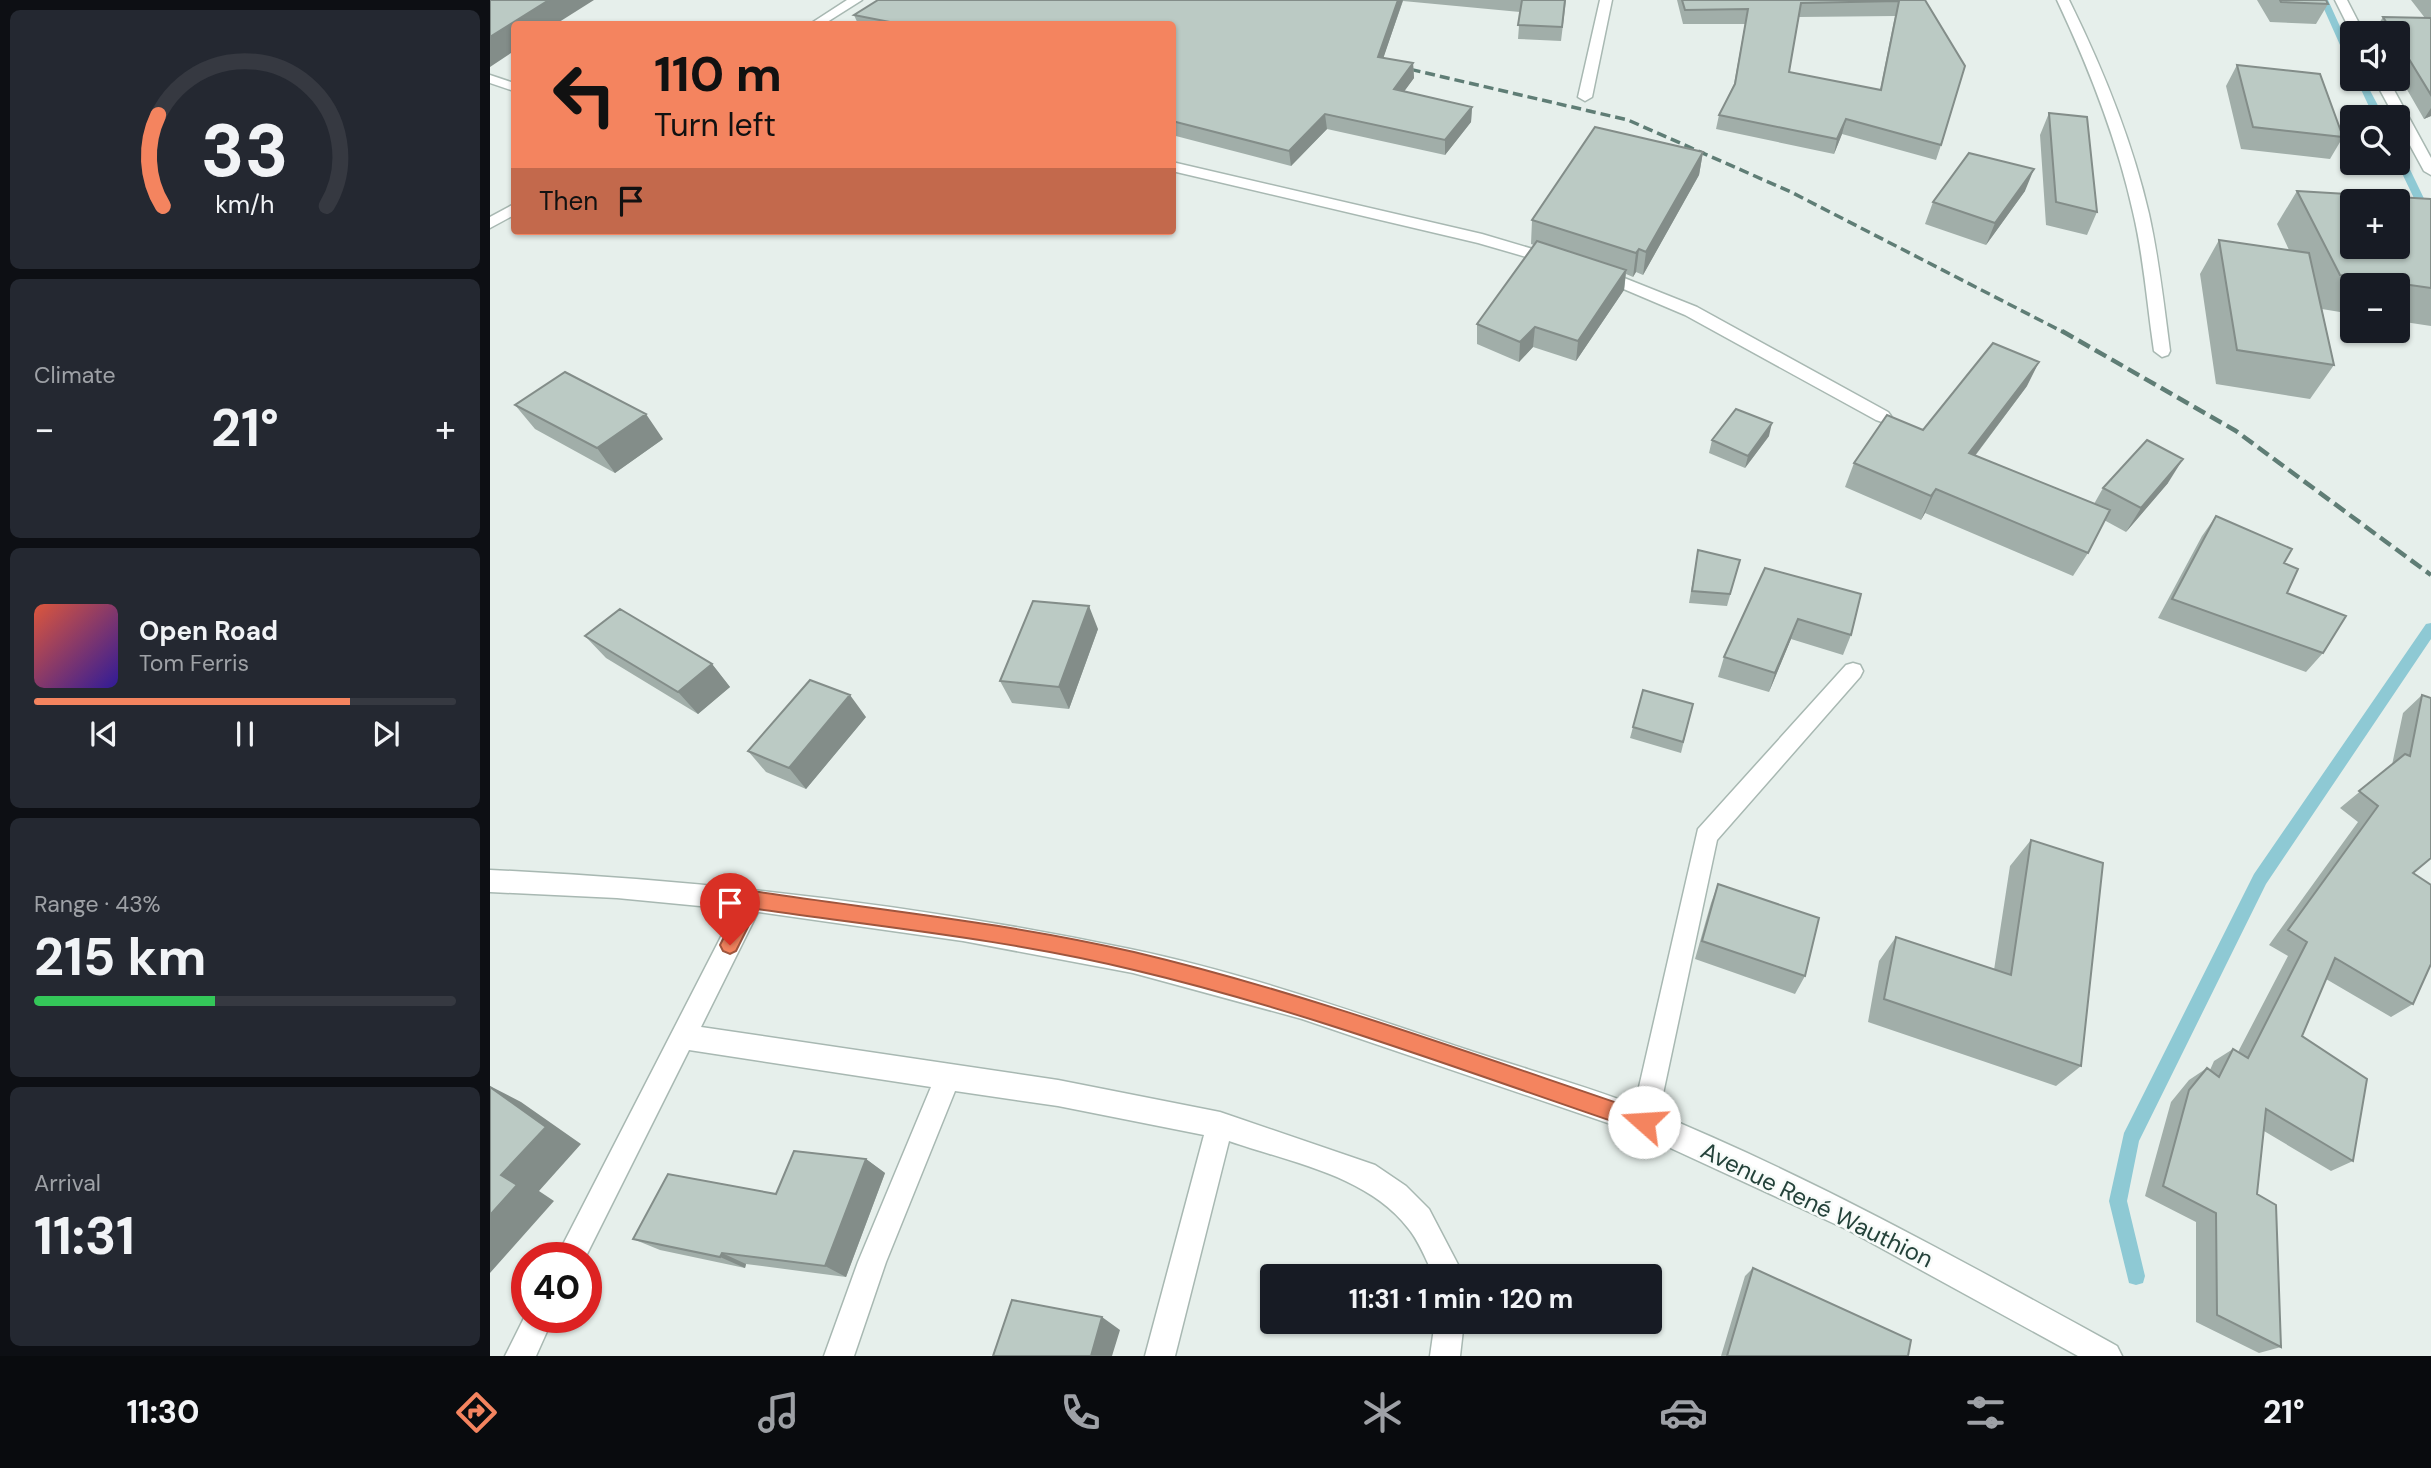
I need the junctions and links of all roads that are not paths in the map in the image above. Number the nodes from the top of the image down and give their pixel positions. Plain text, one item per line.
1 (856, 0) edge
2 (1606, 0) edge
3 (2063, 0) edge
4 (2341, 0) edge
5 (821, 21) edge
6 (2352, 21) edge
7 (490, 79) edge
8 (511, 86) edge
9 (2388, 91) edge
10 (1585, 97) dead end
11 (1176, 167) edge
12 (2431, 171) edge
13 (511, 211) edge
14 (490, 223) edge
15 (2162, 351) dead end
16 (1882, 416) dead end
17 (1853, 671) dead end
18 (490, 881) edge
19 (752, 900) junction
20 (684, 1037) junction
21 (948, 1076) junction
22 (1644, 1122) junction
23 (1220, 1125) junction
24 (578, 1242) edge
25 (1443, 1264) edge
26 (532, 1333) edge
27 (1448, 1334) edge
28 (520, 1356) edge
29 (839, 1356) edge
30 (1160, 1356) edge
31 (1445, 1356) edge
32 (2107, 1356) edge

1 - 5 street
2 - 10 street
3 - 15 street
4 - 6 street
7 - 8 street
9 - 12 street
11 - 16 street
13 - 14 street
17 - 22 street
18 - 19 street, Avenue René Wauthion
19 - 20 street
19 - 22 street, Avenue René Wauthion
20 - 21 street
20 - 24 street
21 - 23 street
21 - 29 street
22 - 32 street, Avenue René Wauthion
23 - 25 street
23 - 30 street
26 - 28 street
27 - 31 street

